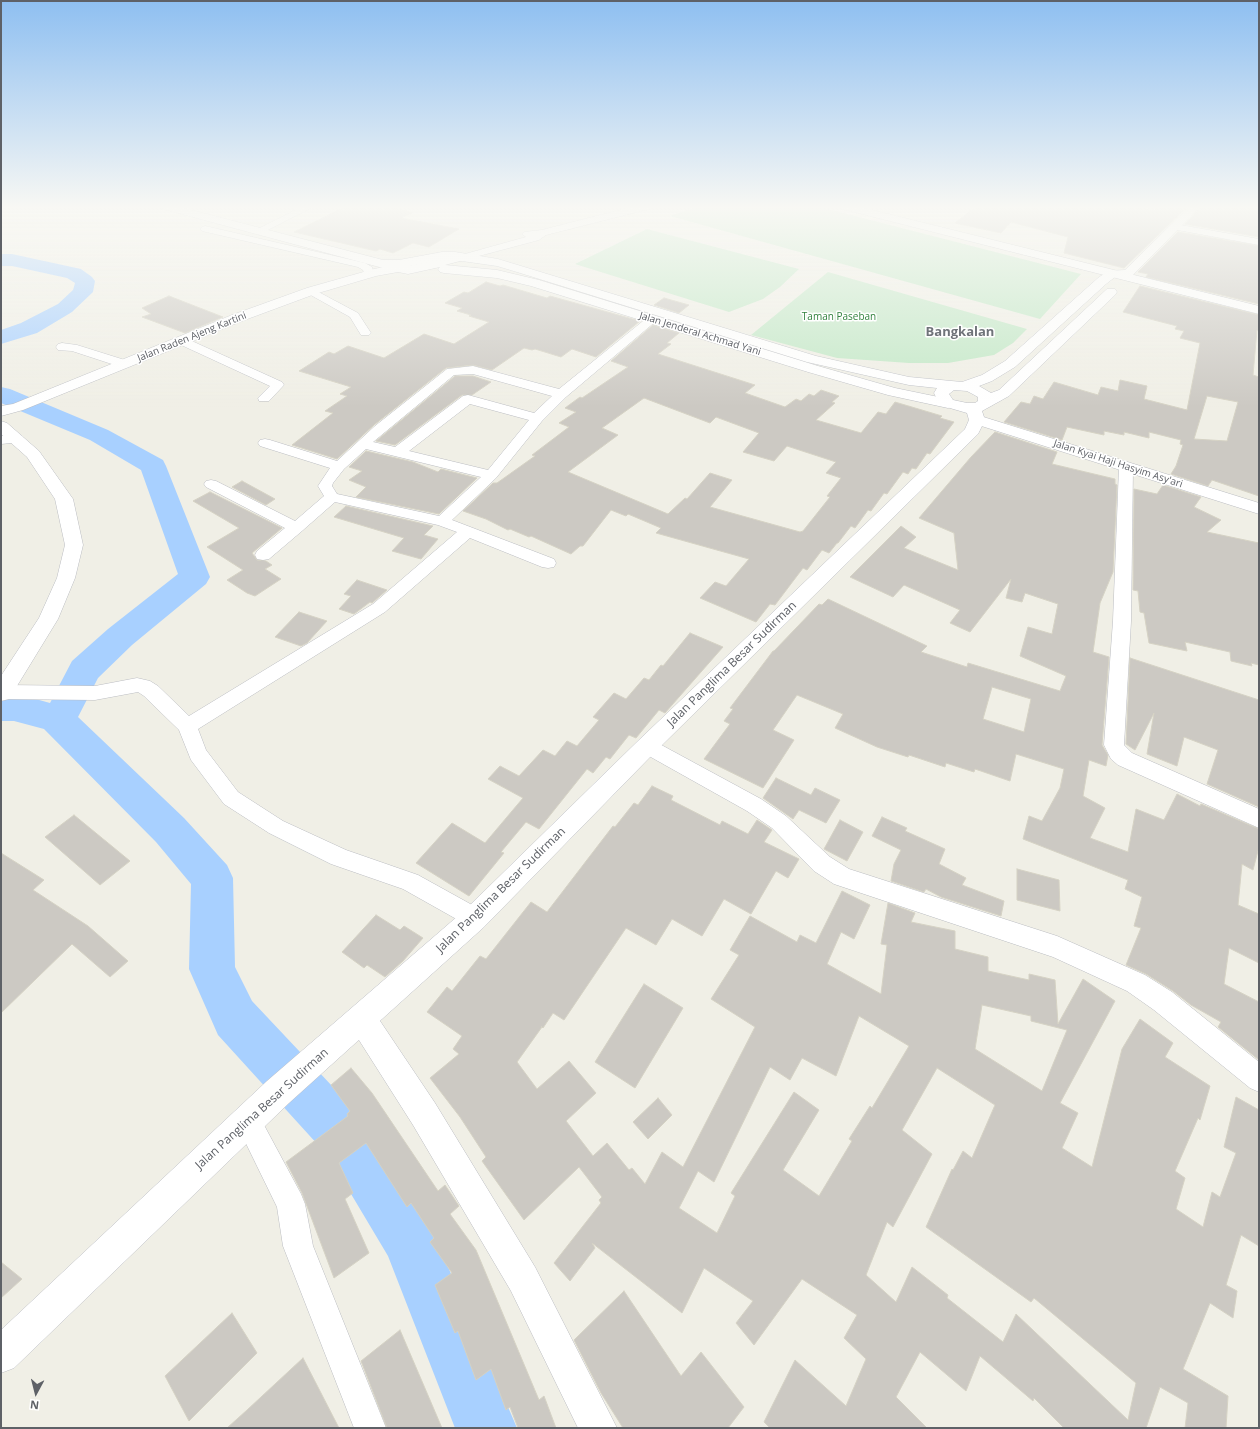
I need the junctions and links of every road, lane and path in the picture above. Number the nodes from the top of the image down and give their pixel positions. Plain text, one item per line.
1 (368, 274) edge
2 (494, 274) edge
3 (537, 274) edge
4 (1112, 274) joint
5 (1128, 275) junction
6 (311, 291) junction
7 (1259, 310) edge
8 (652, 318) junction
9 (1045, 332) junction
10 (365, 333) dead end
11 (1063, 338) junction
12 (183, 341) junction
13 (62, 347) dead end
14 (124, 364) junction
15 (958, 386) junction
16 (561, 394) junction
17 (264, 398) dead end
18 (948, 403) junction
19 (11, 409) edge
20 (979, 410) junction
21 (537, 418) junction
22 (1, 420) edge
23 (1, 426) edge
24 (9, 440) edge
25 (266, 443) dead end
26 (364, 444) junction
27 (398, 452) junction
28 (339, 466) junction
29 (1126, 467) junction
30 (491, 475) junction
31 (211, 484) dead end
32 (332, 497) junction
33 (1259, 509) edge
34 (442, 521) junction
35 (297, 528) junction
36 (468, 531) junction
37 (263, 555) dead end
38 (548, 563) dead end
39 (1, 693) edge
40 (187, 726) junction
41 (647, 746) junction
42 (1259, 819) edge
43 (475, 918) junction
44 (362, 1019) junction
45 (1259, 1078) edge
46 (248, 1121) junction
47 (3, 1352) edge
48 (370, 1428) edge
49 (598, 1428) edge

1 - 6 main road, Jalan Raden Ajeng Kartini
2 - 8 main road, Jalan Jenderal Achmad Yani
3 - 15 main road, Jalan Jenderal Achmad Yani
4 - 5 main road
4 - 9 main road
5 - 7 main road
5 - 11 main road
6 - 10 street
6 - 12 main road, Jalan Raden Ajeng Kartini
8 - 16 street
8 - 18 main road, Jalan Jenderal Achmad Yani
9 - 11 main road
9 - 15 main road
11 - 20 main road
12 - 14 main road, Jalan Raden Ajeng Kartini
12 - 17 street
13 - 14 street
14 - 19 main road, Jalan Raden Ajeng Kartini
15 - 18 main road
15 - 20 main road
16 - 21 street
16 - 26 street
18 - 20 main road, Jalan Kyai Haji Hasyim Asy'ari
19 - 22 main road, Jalan Raden Ajeng Kartini
20 - 29 main road, Jalan Kyai Haji Hasyim Asy'ari
20 - 41 main road, Jalan Panglima Besar Sudirman
21 - 27 street
21 - 30 street
23 - 24 main road
24 - 39 main road
25 - 28 street
26 - 27 street
26 - 28 street
27 - 30 street
28 - 32 street
29 - 33 main road, Jalan Kyai Haji Hasyim Asy'ari
29 - 42 street
30 - 34 street
31 - 35 street
32 - 34 street
32 - 35 street
34 - 36 street
35 - 37 street
36 - 38 street
36 - 40 street
39 - 40 street
40 - 43 street
41 - 43 main road, Jalan Panglima Besar Sudirman
41 - 45 street
43 - 44 main road, Jalan Panglima Besar Sudirman
44 - 46 main road, Jalan Panglima Besar Sudirman
44 - 49 main road
46 - 47 main road, Jalan Panglima Besar Sudirman
46 - 48 street

